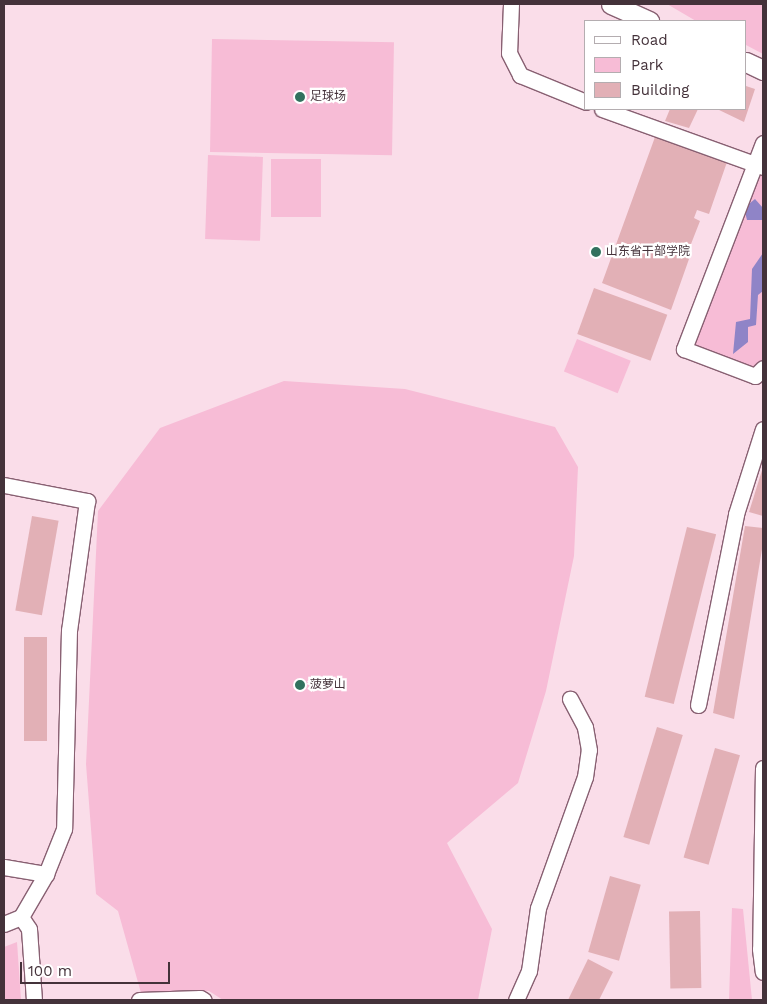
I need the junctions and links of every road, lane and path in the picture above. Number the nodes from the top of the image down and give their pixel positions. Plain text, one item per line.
1 (511, 4) edge
2 (611, 4) edge
3 (647, 20) edge
4 (747, 62) edge
5 (763, 70) edge
6 (584, 101) edge
7 (605, 110) edge
8 (763, 143) edge
9 (759, 165) edge
10 (761, 374) edge
11 (763, 429) edge
12 (4, 485) edge
13 (570, 699) dead end
14 (698, 705) dead end
15 (763, 768) edge
16 (4, 868) edge
17 (46, 874) junction
18 (21, 917) junction
19 (4, 924) edge
20 (763, 972) edge
21 (34, 1000) edge
22 (139, 1000) edge
23 (204, 1000) edge
24 (516, 1000) edge

1 - 6 street
2 - 3 main road
4 - 5 main road
7 - 9 street
8 - 9 street
9 - 10 street
11 - 14 street
12 - 17 street
13 - 24 street
15 - 20 street
16 - 17 street
17 - 18 street
18 - 19 street
18 - 21 street
22 - 23 street

